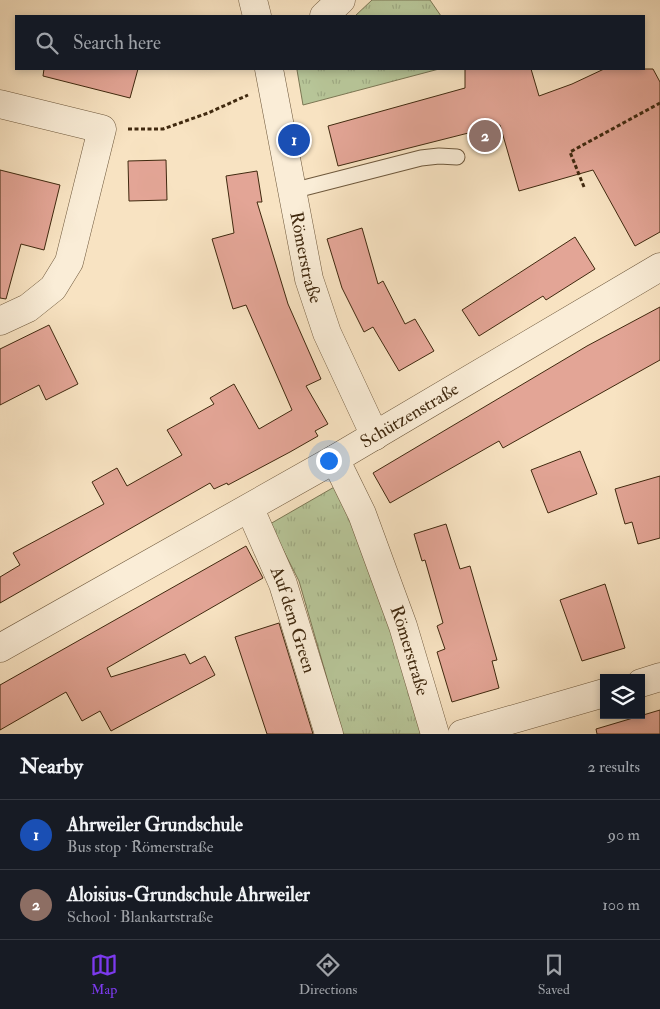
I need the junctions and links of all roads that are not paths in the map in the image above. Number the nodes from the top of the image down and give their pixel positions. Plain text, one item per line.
1 (253, 0) edge
2 (341, 0) edge
3 (257, 15) edge
4 (325, 15) edge
5 (271, 77) edge
6 (0, 104) edge
7 (457, 158) dead end
8 (292, 191) junction
9 (660, 267) edge
10 (0, 321) edge
11 (375, 436) junction
12 (335, 459) junction
13 (250, 509) junction
14 (0, 648) edge
15 (660, 677) edge
16 (645, 681) edge
17 (600, 694) edge
18 (329, 734) edge
19 (435, 734) edge
20 (462, 734) edge

1 - 3 street
2 - 4 street
5 - 8 street, Römerstraße
6 - 10 street
7 - 8 lane
8 - 11 street, Römerstraße
9 - 11 street, Schützenstraße
11 - 12 street, Schützenstraße
12 - 13 street, Schützenstraße
12 - 19 street, Römerstraße
13 - 14 street, Schützenstraße
13 - 18 street, Auf dem Green
15 - 16 street
17 - 20 street

